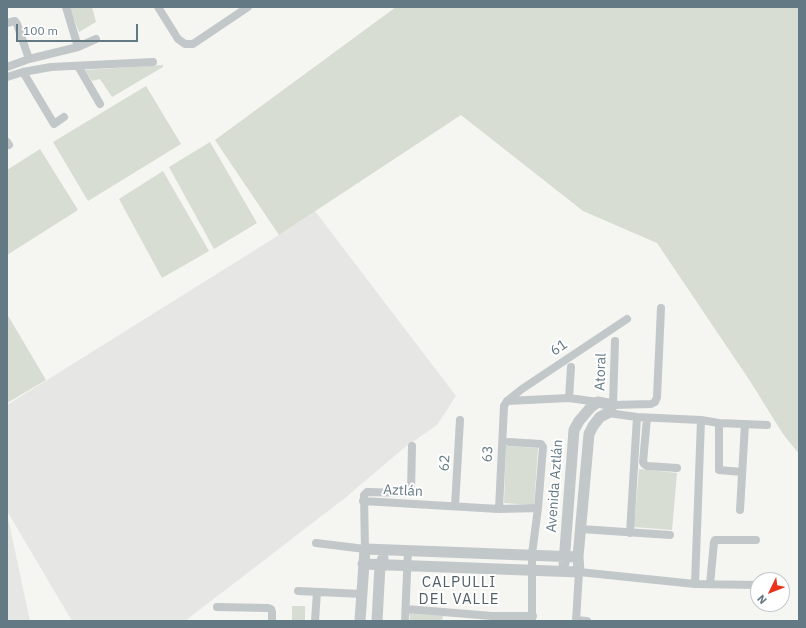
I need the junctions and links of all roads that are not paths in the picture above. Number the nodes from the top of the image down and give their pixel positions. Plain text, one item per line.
1 (66, 7) edge
2 (158, 7) edge
3 (248, 7) edge
4 (7, 23) edge
5 (96, 39) dead end
6 (78, 47) junction
7 (50, 55) junction
8 (29, 59) junction
9 (153, 62) dead end
10 (78, 66) junction
11 (7, 67) edge
12 (51, 67) junction
13 (23, 72) junction
14 (7, 77) edge
15 (100, 104) dead end
16 (64, 117) dead end
17 (661, 308) dead end
18 (627, 319) dead end
19 (615, 341) dead end
20 (571, 367) dead end
21 (569, 398) junction
22 (507, 401) junction
23 (598, 402) junction
24 (610, 409) junction
25 (638, 417) junction
26 (647, 418) junction
27 (460, 420) dead end
28 (701, 420) junction
29 (720, 423) junction
30 (745, 424) junction
31 (767, 426) dead end
32 (509, 442) dead end
33 (412, 446) dead end
34 (677, 468) dead end
35 (742, 472) junction
36 (363, 501) junction
37 (455, 506) junction
38 (538, 508) junction
39 (499, 509) junction
40 (740, 510) dead end
41 (581, 529) junction
42 (630, 532) junction
43 (670, 535) dead end
44 (756, 540) dead end
45 (316, 543) dead end
46 (365, 548) junction
47 (387, 550) junction
48 (408, 550) junction
49 (532, 554) junction
50 (565, 556) junction
51 (578, 557) junction
52 (363, 564) junction
53 (380, 565) junction
54 (408, 566) junction
55 (532, 570) junction
56 (564, 571) junction
57 (580, 572) junction
58 (695, 584) junction
59 (710, 584) junction
60 (750, 585) edge
61 (298, 591) dead end
62 (317, 592) junction
63 (362, 594) junction
64 (217, 607) dead end
65 (406, 609) junction
66 (449, 612) junction
67 (491, 618) edge
68 (532, 619) edge
69 (272, 621) edge
70 (315, 621) edge
71 (360, 621) edge
72 (377, 621) edge
73 (405, 621) edge
74 (448, 621) edge
75 (576, 621) edge
76 (588, 621) edge

1 - 6 street
2 - 3 street
4 - 8 street
5 - 6 street
6 - 7 street
7 - 8 street
7 - 12 street
8 - 11 street
9 - 10 street
10 - 12 street
10 - 15 street
12 - 13 street
13 - 14 street
13 - 16 street
17 - 24 street
18 - 22 street, 61
19 - 24 street, Atoral
20 - 21 street
21 - 22 street, Atoral
21 - 23 street, Atoral
22 - 39 street, 63
23 - 24 street
23 - 50 street, Avenida Aztlán
24 - 25 street
24 - 41 street, Avenida Aztlán
25 - 26 street
25 - 42 street
26 - 28 street
26 - 34 street
27 - 37 street, 62
28 - 29 street
28 - 58 street
29 - 30 street
29 - 35 street
30 - 31 street
30 - 35 street
32 - 38 street
33 - 36 street
35 - 40 street
36 - 37 street, Aztlán
36 - 46 street, Aztlán
37 - 39 street, Aztlán
38 - 39 street, Aztlán
38 - 49 street
41 - 42 street
41 - 51 street, Avenida Aztlán
42 - 43 street
44 - 59 street
45 - 46 street
46 - 47 street
46 - 52 street
47 - 48 street
47 - 53 street
48 - 49 street
48 - 54 street
49 - 50 street
49 - 55 street
50 - 51 street
50 - 56 street, Avenida Aztlán
51 - 57 street, Avenida Aztlán
52 - 53 street
52 - 63 street
53 - 54 street
53 - 72 street
54 - 55 street
54 - 65 street
55 - 56 street
55 - 68 street
56 - 57 street
57 - 58 street
57 - 75 street
58 - 59 street
59 - 60 street
61 - 62 street
62 - 63 street
62 - 70 street
63 - 71 street
64 - 69 street
65 - 66 street
65 - 73 street
66 - 67 street
66 - 74 street
67 - 68 street
75 - 76 street

